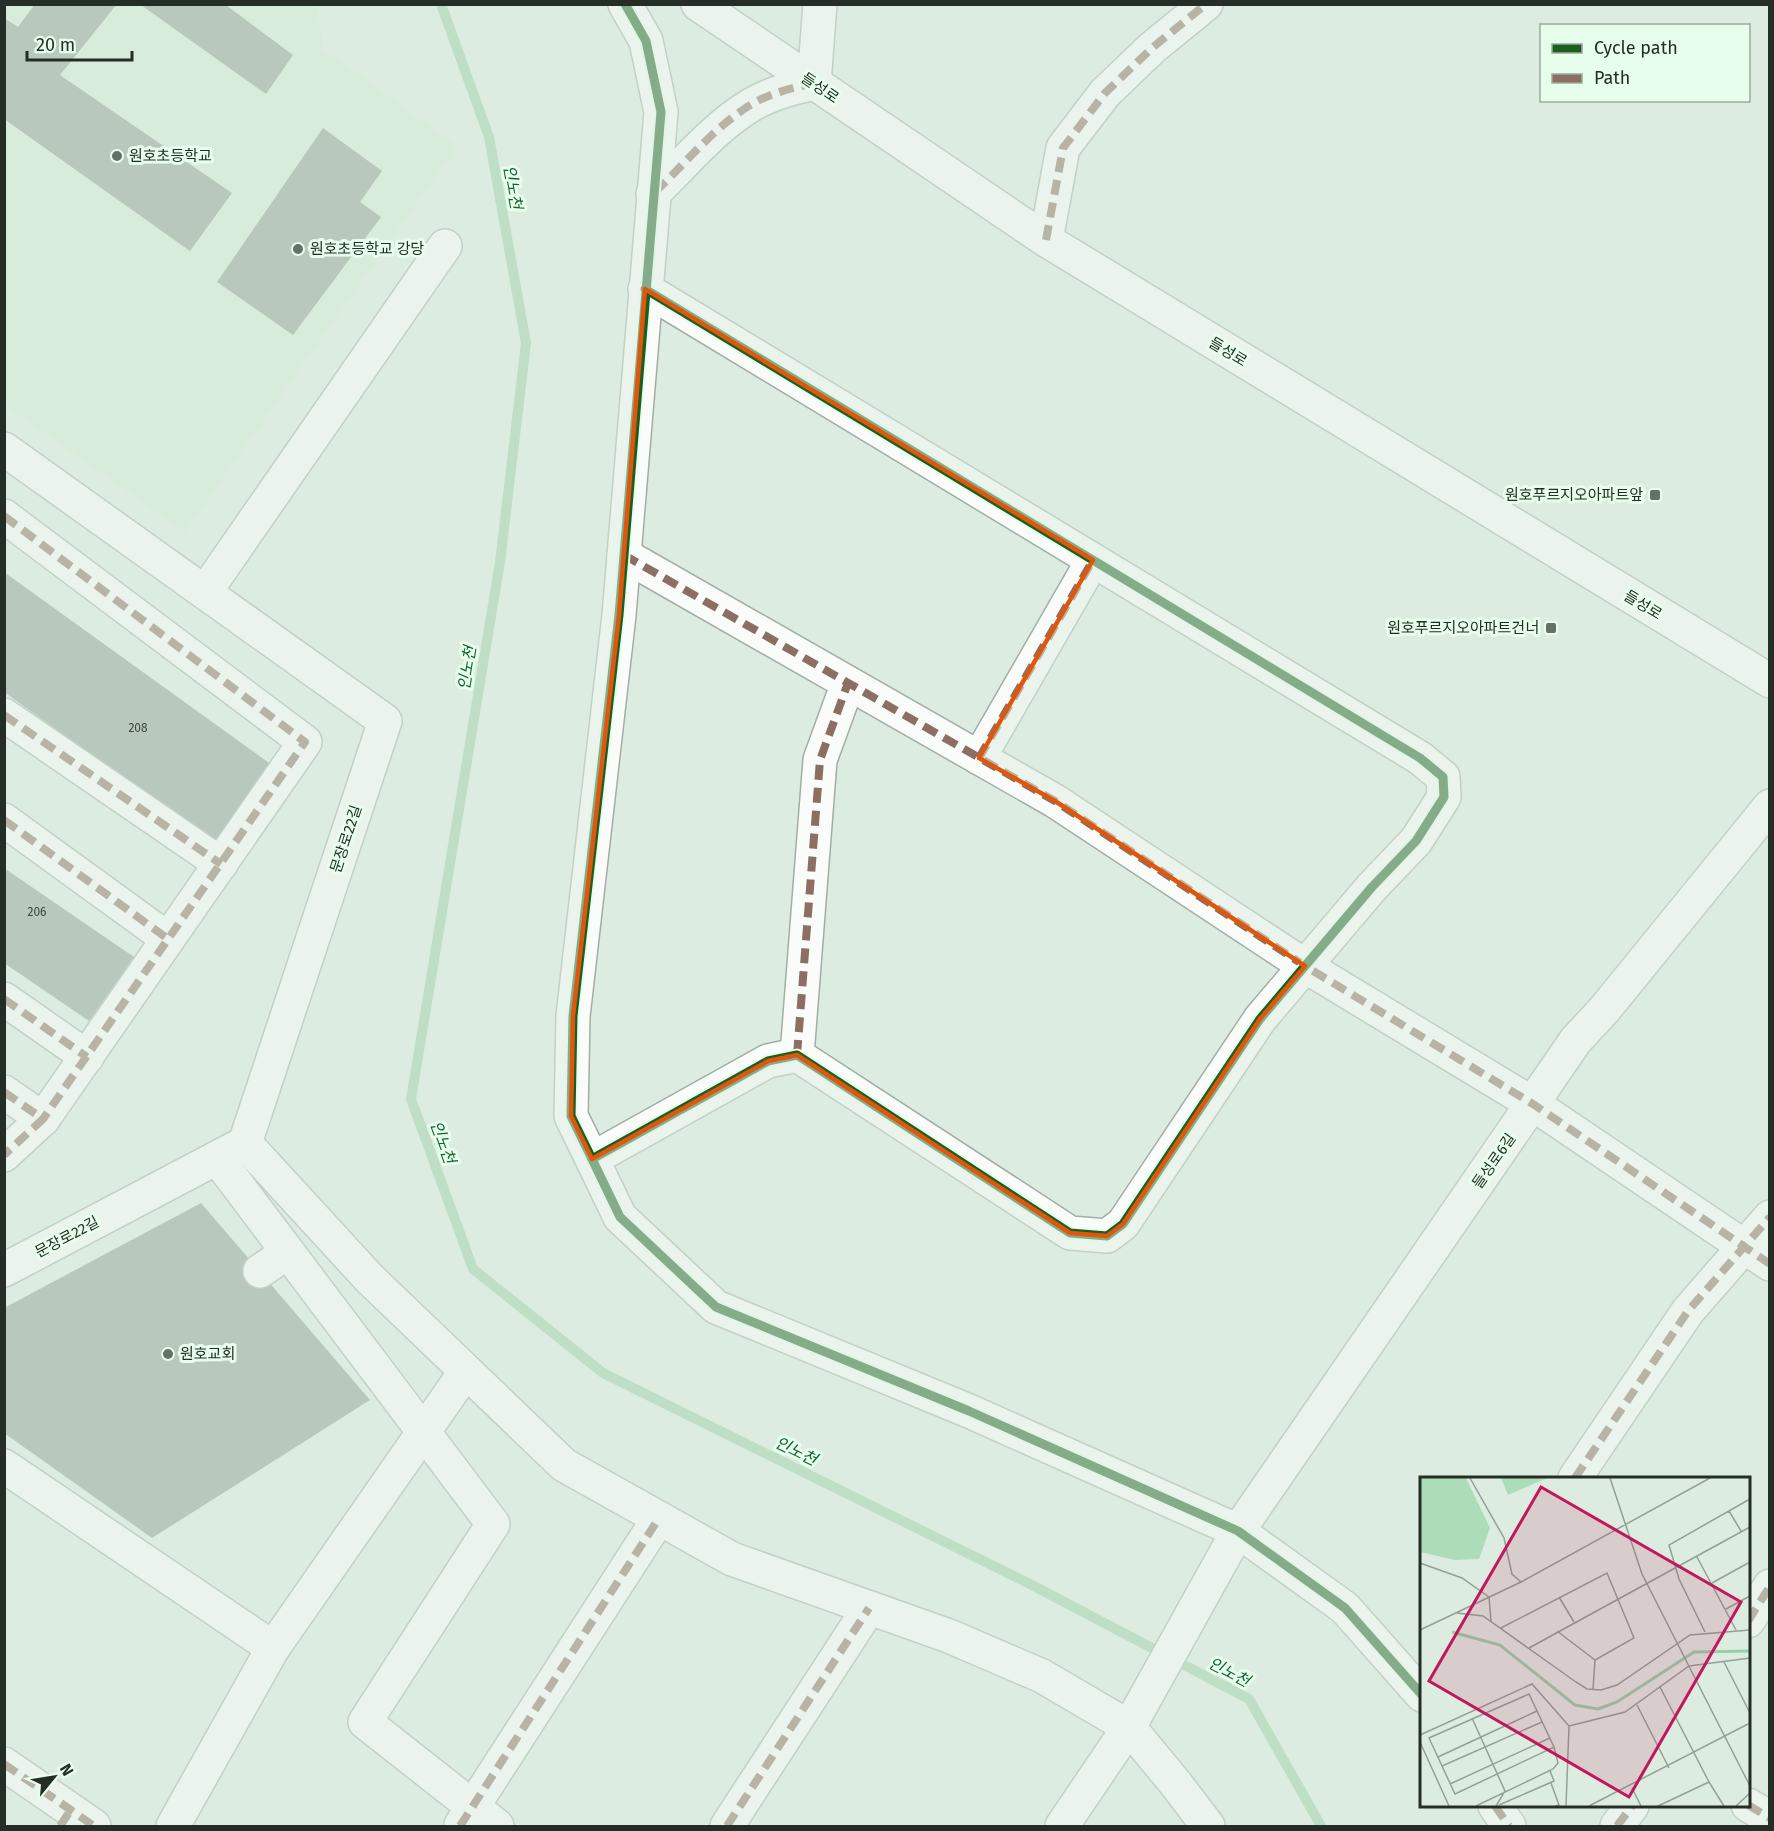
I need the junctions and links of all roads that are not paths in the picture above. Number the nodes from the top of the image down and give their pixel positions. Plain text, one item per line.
1 (625, 4) edge
2 (698, 4) edge
3 (820, 4) edge
4 (1206, 4) edge
5 (814, 83) junction
6 (653, 194) junction
7 (1046, 240) junction
8 (445, 246) dead end
9 (645, 289) junction
10 (4, 449) edge
11 (4, 516) edge
12 (624, 555) junction
13 (1093, 560) junction
14 (204, 592) junction
15 (1770, 681) edge
16 (848, 683) junction
17 (4, 715) edge
18 (979, 758) junction
19 (1770, 806) edge
20 (4, 819) edge
21 (220, 864) junction
22 (168, 939) junction
23 (1305, 966) junction
24 (4, 999) edge
25 (797, 1055) junction
26 (87, 1057) junction
27 (4, 1092) edge
28 (1533, 1104) junction
29 (44, 1119) junction
30 (231, 1150) junction
31 (4, 1155) edge
32 (592, 1160) junction
33 (1770, 1217) edge
34 (1742, 1247) junction
35 (288, 1252) junction
36 (1770, 1264) edge
37 (4, 1270) edge
38 (260, 1271) dead end
39 (466, 1371) junction
40 (425, 1433) junction
41 (4, 1466) edge
42 (1576, 1477) edge
43 (659, 1518) junction
44 (1238, 1531) junction
45 (1770, 1586) edge
46 (869, 1608) junction
47 (1750, 1619) edge
48 (273, 1648) junction
49 (1420, 1693) edge
50 (1129, 1727) junction
51 (4, 1764) edge
52 (1750, 1806) edge
53 (1496, 1807) edge
54 (1631, 1807) edge
55 (1770, 1818) edge
56 (477, 1820) edge
57 (75, 1821) edge
58 (172, 1827) edge
59 (727, 1827) edge
60 (1062, 1827) edge
61 (1208, 1827) edge
62 (1509, 1827) edge
63 (1617, 1827) edge

1 - 6 street
2 - 5 street, 들성로
3 - 5 street
4 - 7 street
5 - 6 street
5 - 7 street, 들성로
6 - 9 street
7 - 15 street, 들성로
8 - 14 street
9 - 12 street
9 - 13 street
10 - 14 street, 문장로22길
11 - 21 street
12 - 16 street
12 - 32 street
13 - 18 street
13 - 23 street
14 - 30 street, 문장로22길
16 - 18 street
16 - 25 street
17 - 21 street
18 - 23 street
19 - 28 street, 들성로6길
20 - 22 street
21 - 22 street
22 - 26 street
23 - 25 street
23 - 28 street
24 - 26 street
25 - 32 street
26 - 29 street
27 - 29 street
28 - 34 street
28 - 44 street, 들성로6길
29 - 31 street
30 - 35 street
30 - 37 street, 문장로22길
30 - 39 street
32 - 44 street
33 - 34 street
34 - 36 street
34 - 42 street
35 - 38 street
35 - 40 street
39 - 40 street
39 - 43 street
40 - 48 street
40 - 56 street
41 - 48 street
43 - 46 street
43 - 56 street
44 - 49 street
44 - 50 street, 들성로6길
45 - 47 street
46 - 50 street
46 - 59 street
48 - 58 street
50 - 60 street, 들성로6길
50 - 61 street
51 - 57 street
52 - 55 street
53 - 62 street
54 - 63 street

